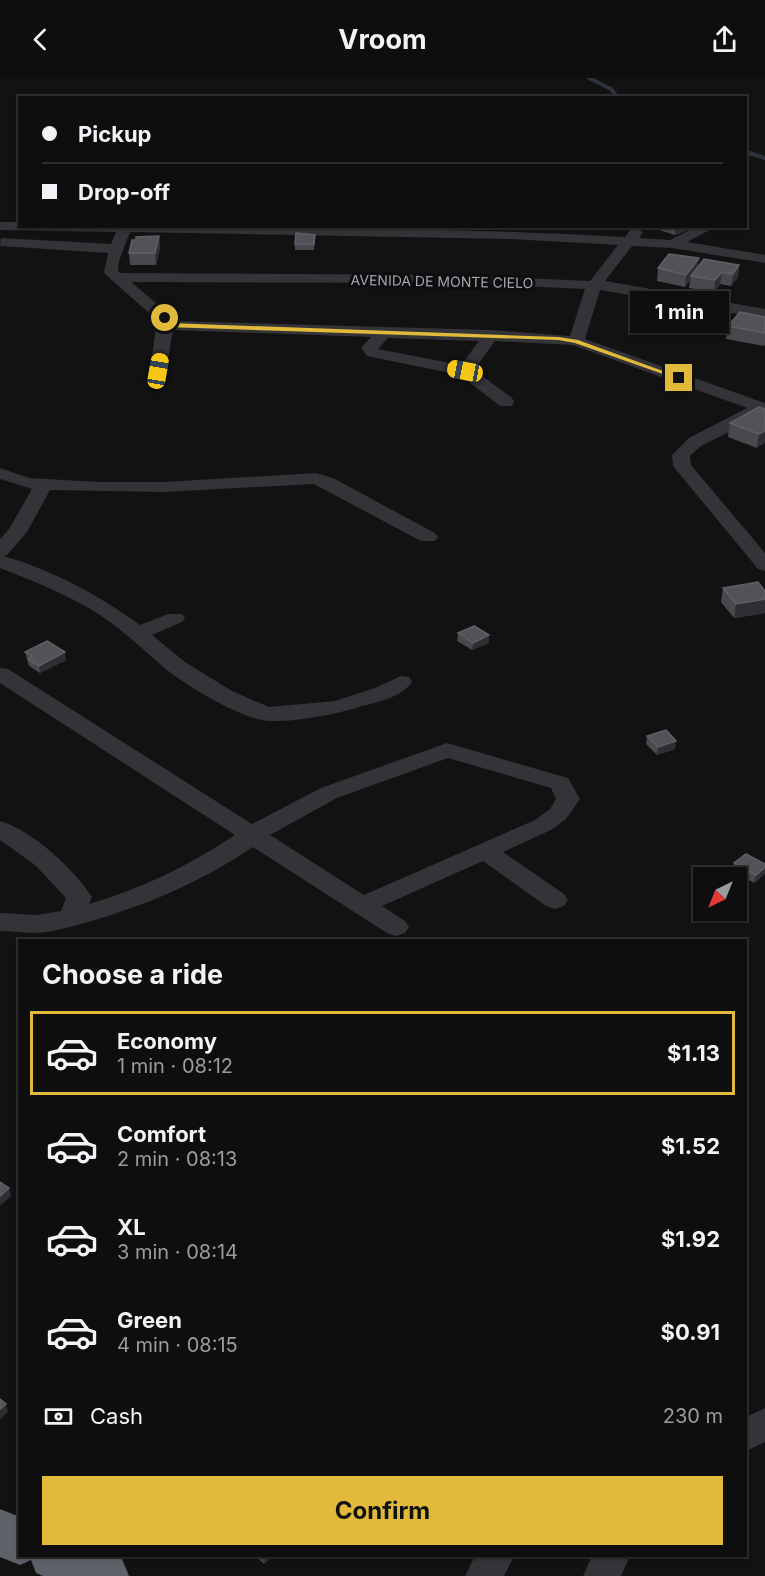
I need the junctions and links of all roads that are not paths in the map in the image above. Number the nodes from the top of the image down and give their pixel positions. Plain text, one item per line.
1 (0, 226) edge
2 (18, 226) edge
3 (83, 228) edge
4 (640, 228) edge
5 (706, 228) edge
6 (124, 229) junction
7 (344, 230) edge
8 (628, 241) junction
9 (0, 242) edge
10 (672, 244) junction
11 (765, 247) edge
12 (116, 249) junction
13 (748, 255) junction
14 (765, 259) edge
15 (116, 277) junction
16 (594, 286) junction
17 (765, 314) edge
18 (166, 325) junction
19 (384, 333) junction
20 (492, 335) junction
21 (576, 341) junction
22 (158, 371) dead end
23 (465, 371) junction
24 (506, 402) dead end
25 (764, 407) edge
26 (0, 473) edge
27 (43, 485) junction
28 (428, 537) dead end
29 (0, 551) edge
30 (0, 561) edge
31 (765, 565) edge
32 (175, 618) dead end
33 (138, 633) junction
34 (0, 674) edge
35 (401, 682) dead end
36 (0, 829) edge
37 (252, 836) junction
38 (485, 851) junction
39 (555, 900) dead end
40 (361, 906) junction
41 (71, 918) junction
42 (0, 922) edge
43 (396, 927) dead end
44 (765, 1424) edge
45 (747, 1434) edge
46 (0, 1533) edge
47 (18, 1540) edge
48 (56, 1557) edge
49 (495, 1557) edge
50 (611, 1557) edge
51 (104, 1576) edge
52 (483, 1576) edge
53 (601, 1576) edge

1 - 2 street
3 - 6 street
4 - 8 street
5 - 10 street
6 - 7 street
6 - 12 street
7 - 8 street
8 - 10 street
8 - 16 street
9 - 12 street
10 - 13 street
11 - 13 street
12 - 15 street
13 - 14 street
15 - 16 street, AVENIDA DE MONTE CIELO
15 - 18 street
16 - 17 street, AVENIDA DE MONTE CIELO
16 - 21 street
18 - 19 street
18 - 22 street
19 - 20 street
19 - 23 street
20 - 21 street
20 - 23 street
21 - 25 street
23 - 24 street
25 - 31 street
26 - 27 street
27 - 28 street
27 - 29 street
30 - 33 street
32 - 33 street
33 - 35 street
34 - 37 street
36 - 41 street
37 - 38 street
37 - 40 street
37 - 41 street
38 - 39 street
38 - 40 street
40 - 43 street
41 - 42 street
44 - 45 street
46 - 47 highway
48 - 51 highway
49 - 52 street
50 - 53 street

